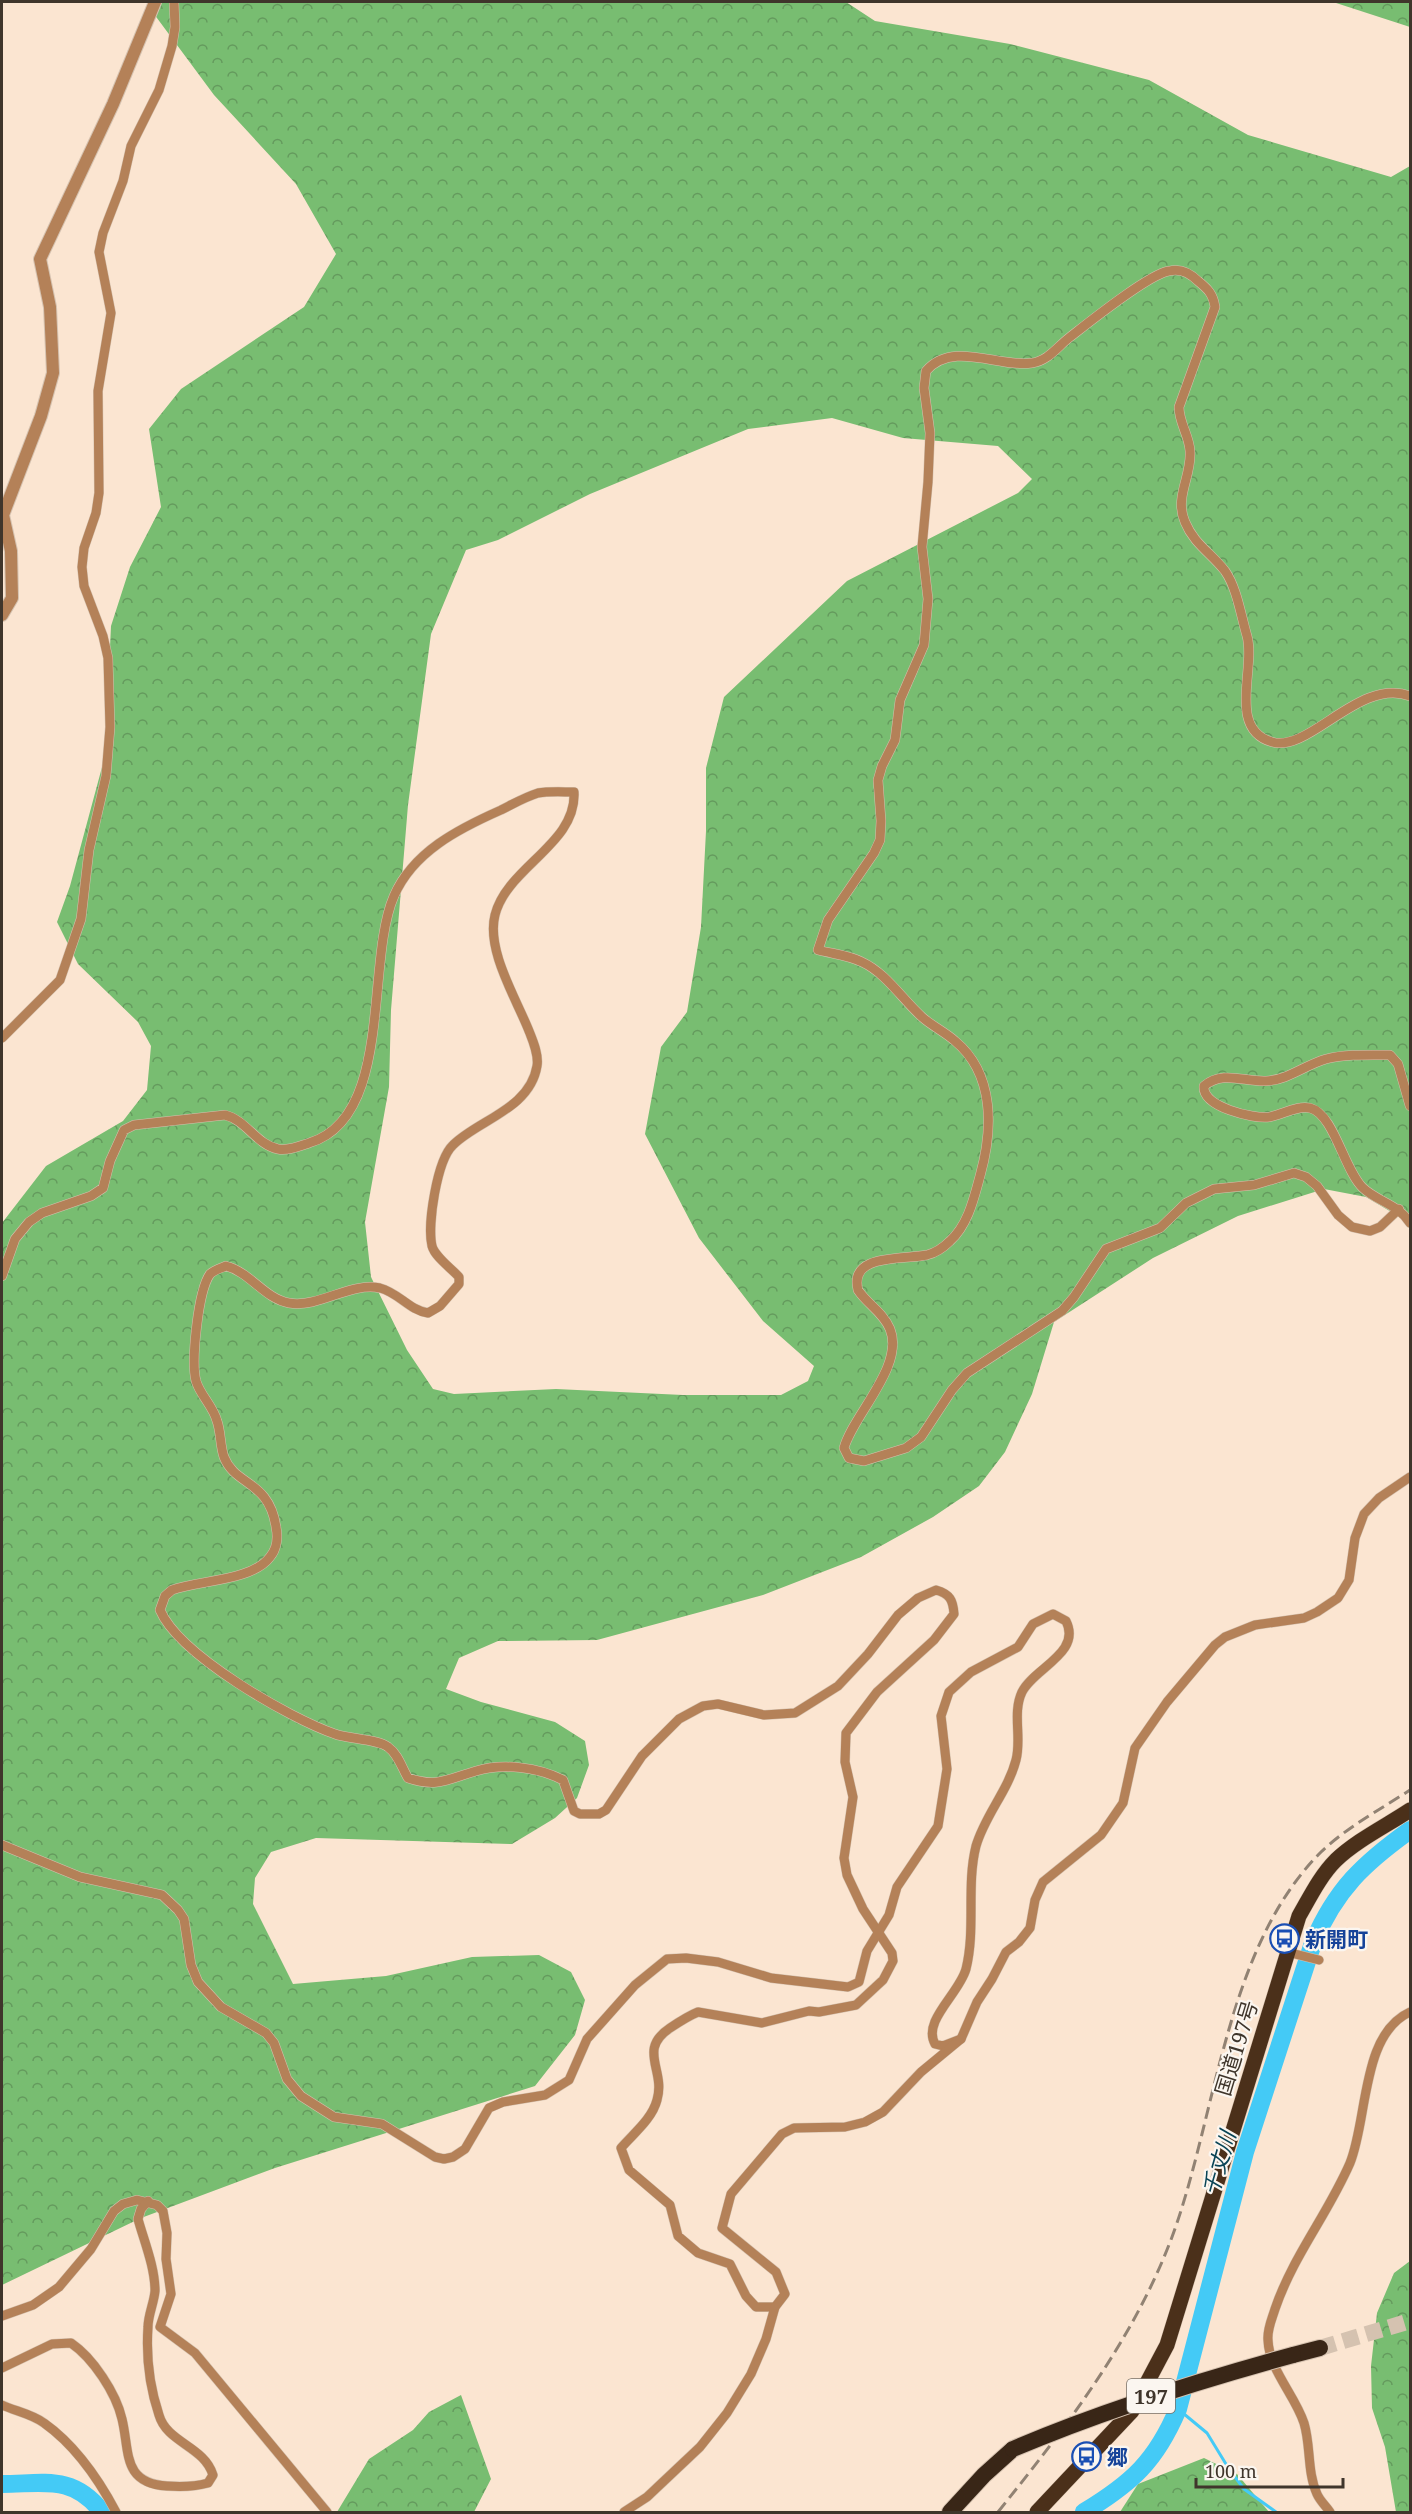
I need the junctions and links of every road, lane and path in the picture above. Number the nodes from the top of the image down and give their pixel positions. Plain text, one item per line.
1 (155, 2) edge
2 (174, 2) edge
3 (2, 615) edge
4 (1410, 696) edge
5 (2, 1038) edge
6 (1410, 1106) edge
7 (1399, 1209) junction
8 (1410, 1223) edge
9 (2, 1276) edge
10 (1410, 1477) edge
11 (1410, 1810) edge
12 (2, 1845) edge
13 (878, 1932) junction
14 (1291, 1953) junction
15 (1319, 1960) dead end
16 (1410, 2012) edge
17 (961, 2039) junction
18 (148, 2201) junction
19 (775, 2307) junction
20 (2, 2316) edge
21 (1320, 2348) tunnel mouth
22 (2, 2368) edge
23 (2, 2405) edge
24 (116, 2512) edge
25 (327, 2512) edge
26 (624, 2512) edge
27 (950, 2512) edge
28 (1037, 2512) edge
29 (1330, 2512) edge

1 - 3 street
2 - 5 street
4 - 7 street
6 - 7 street
7 - 8 street
9 - 13 street
10 - 17 street
11 - 14 highway, 国道197号 / 197
12 - 13 street
13 - 17 street
13 - 19 street
14 - 15 street
14 - 28 highway, 国道197号 / 197
16 - 29 street
17 - 19 street
18 - 20 street
18 - 22 street
18 - 25 street
19 - 26 street
21 - 27 highway, 197, bridge
23 - 24 street

